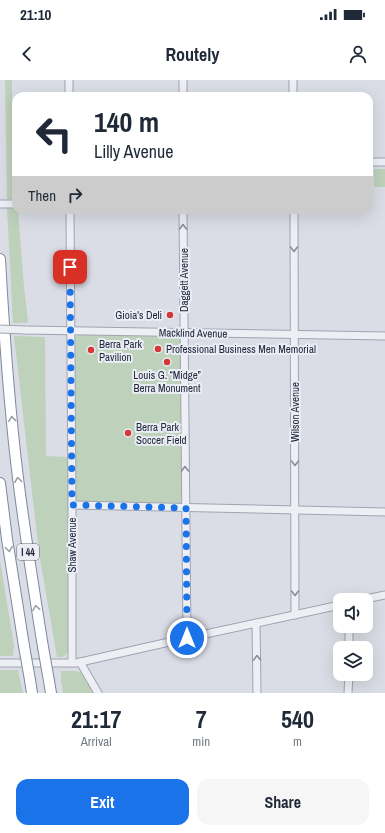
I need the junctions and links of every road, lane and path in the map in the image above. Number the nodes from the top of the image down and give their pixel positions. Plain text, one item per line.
1 (69, 80) edge
2 (182, 80) edge
3 (293, 80) edge
4 (69, 92) edge
5 (183, 92) edge
6 (293, 92) edge
7 (373, 162) edge
8 (385, 162) edge
9 (70, 214) edge
10 (183, 214) edge
11 (294, 214) edge
12 (0, 260) edge
13 (0, 329) edge
14 (71, 330) junction
15 (184, 332) junction
16 (294, 334) junction
17 (385, 336) edge
18 (0, 483) edge
19 (72, 505) junction
20 (186, 508) junction
21 (295, 510) junction
22 (385, 512) edge
23 (385, 595) edge
24 (373, 598) edge
25 (333, 606) edge
26 (295, 614) junction
27 (256, 623) junction
28 (187, 638) junction
29 (80, 662) junction
30 (0, 663) edge
31 (72, 664) junction
32 (348, 681) edge
33 (32, 693) edge
34 (51, 693) edge
35 (98, 693) edge
36 (257, 693) edge
37 (348, 693) edge

1 - 4 street
2 - 5 street
3 - 6 street
7 - 8 street
9 - 14 street, Shaw Avenue
15 -> 10 street, Daggett Avenue
11 -> 16 street, Wilson Avenue
34 -> 12 highway, I 44, bridge
13 - 14 street, Macklind Avenue, bridge
14 - 15 street, Macklind Avenue
14 - 19 street, Shaw Avenue
15 - 16 street, Macklind Avenue
20 -> 15 street, Daggett Avenue
16 - 17 street, Macklind Avenue
16 -> 21 street, Wilson Avenue
18 -> 33 highway, I 44, bridge
19 - 20 street
19 - 31 street, Shaw Avenue
20 - 21 street
20 - 28 street, Daggett Avenue
21 - 22 street
21 -> 26 street, Wilson Avenue
23 - 24 street
25 - 26 street
26 - 27 street
27 - 28 street
36 -> 27 street
28 - 29 street
29 - 31 street
29 - 35 street
30 - 31 street
32 - 37 street

